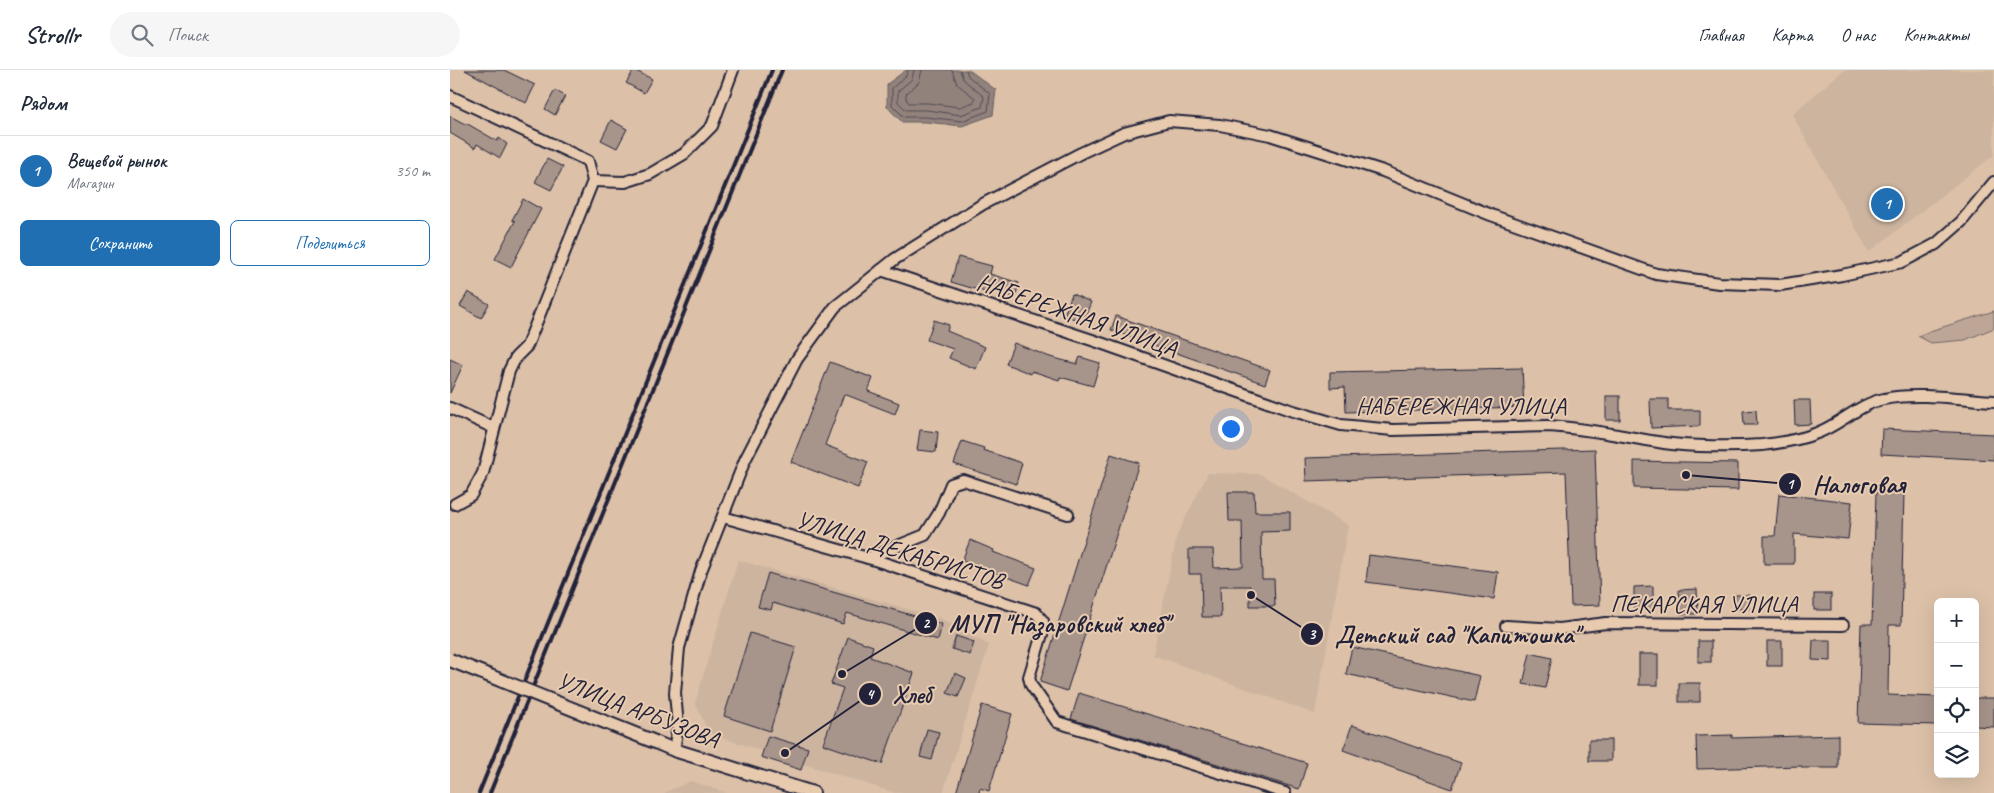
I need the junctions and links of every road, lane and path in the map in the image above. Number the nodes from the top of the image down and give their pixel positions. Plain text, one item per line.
1 (733, 70) edge
2 (450, 96) edge
3 (593, 181) junction
4 (1994, 182) edge
5 (881, 270) junction
6 (1994, 401) edge
7 (450, 408) edge
8 (494, 428) junction
9 (455, 504) dead end
10 (1068, 514) dead end
11 (722, 517) junction
12 (868, 558) junction
13 (1843, 625) dead end
14 (1506, 626) dead end
15 (450, 660) edge
16 (674, 750) junction
17 (813, 793) edge
18 (1285, 793) edge

1 - 3 street
2 - 3 street
3 - 8 street
4 - 5 street
5 - 6 street, НАБЕРЕЖНАЯ УЛИЦА
5 - 11 street
7 - 8 street
8 - 9 street
10 - 12 street
11 - 12 street, УЛИЦА ДЕКАБРИСТОВ
11 - 16 street
12 - 18 street, УЛИЦА ДЕКАБРИСТОВ
13 - 14 street, ПЕКАРСКАЯ УЛИЦА
15 - 16 street, УЛИЦА АРБУЗОВА, bridge
16 - 17 street, УЛИЦА АРБУЗОВА

